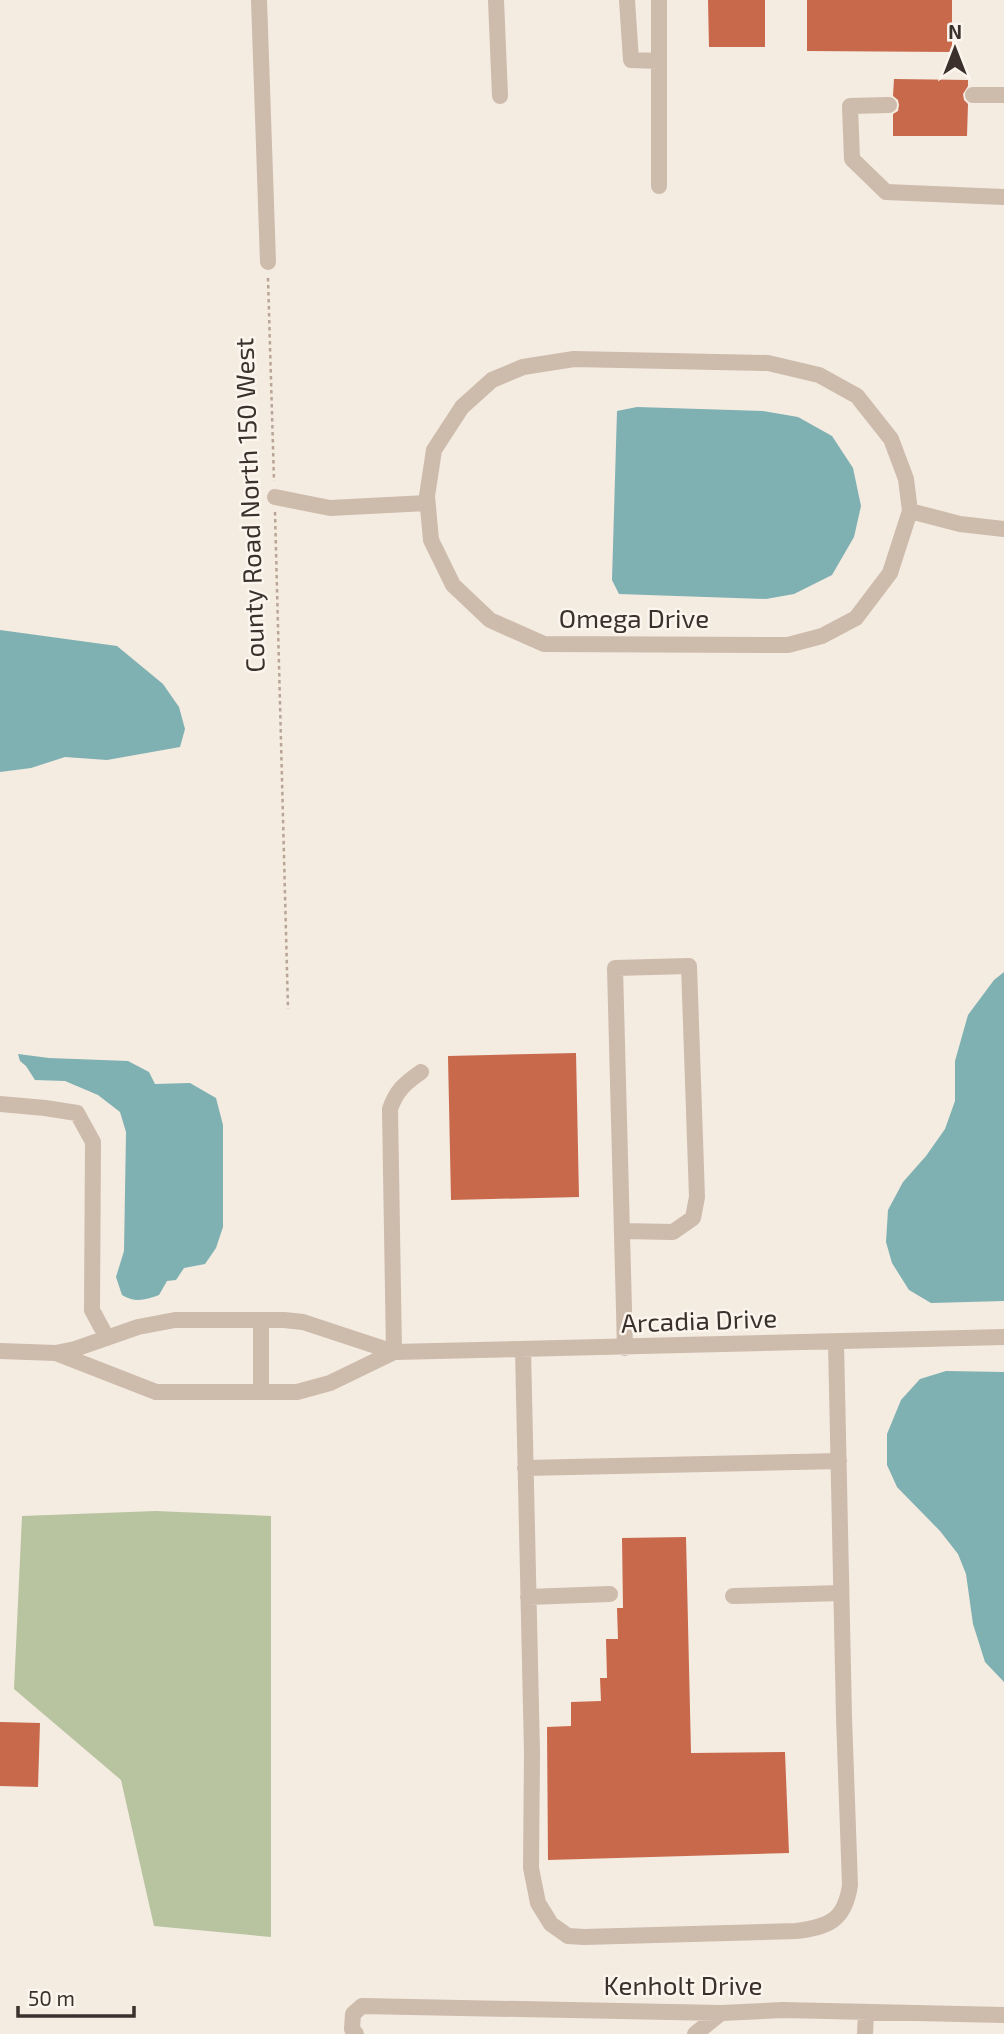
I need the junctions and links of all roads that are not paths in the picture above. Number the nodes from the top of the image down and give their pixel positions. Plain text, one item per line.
1 (259, 0) edge
2 (496, 0) edge
3 (626, 0) edge
4 (659, 0) edge
5 (659, 61) junction
6 (973, 95) dead end
7 (1004, 95) edge
8 (500, 96) dead end
9 (889, 105) dead end
10 (659, 186) dead end
11 (1004, 197) edge
12 (268, 262) road end
13 (275, 497) road end
14 (428, 503) junction
15 (910, 511) junction
16 (1004, 529) edge
17 (421, 1072) dead end
18 (0, 1104) edge
19 (622, 1231) junction
20 (261, 1320) junction
21 (1004, 1337) edge
22 (107, 1338) junction
23 (836, 1342) junction
24 (625, 1348) junction
25 (523, 1350) junction
26 (0, 1351) edge
27 (394, 1352) junction
28 (56, 1353) junction
29 (261, 1392) junction
30 (839, 1461) junction
31 (525, 1468) junction
32 (841, 1593) junction
33 (610, 1594) dead end
34 (733, 1596) dead end
35 (528, 1597) junction
36 (866, 2012) junction
37 (721, 2013) junction
38 (1004, 2015) edge
39 (356, 2034) edge
40 (695, 2034) edge
41 (865, 2034) edge

1 - 12 street
2 - 8 street
3 - 5 street
4 - 5 street
5 - 10 street
6 - 7 street
9 - 11 street
13 - 14 street
14 - 15 street, Omega Drive
14 - 15 street, Omega Drive
15 - 16 street
17 - 27 street
18 - 22 street
19 - 19 street
19 - 24 street
20 - 22 street
20 - 27 street
20 - 29 street
21 - 23 street, Arcadia Drive
22 - 28 street
23 - 24 street, Arcadia Drive
23 - 30 street
24 - 25 street, Arcadia Drive
25 - 27 street, Arcadia Drive
25 - 31 street
26 - 28 street
27 - 29 street
28 - 29 street
30 - 31 street
30 - 32 street
31 - 35 street
32 - 34 street
32 - 35 street
33 - 35 street
36 - 37 street, Kenholt Drive
36 - 38 street, Kenholt Drive
36 - 41 street
37 - 39 street, Kenholt Drive
37 - 40 street

